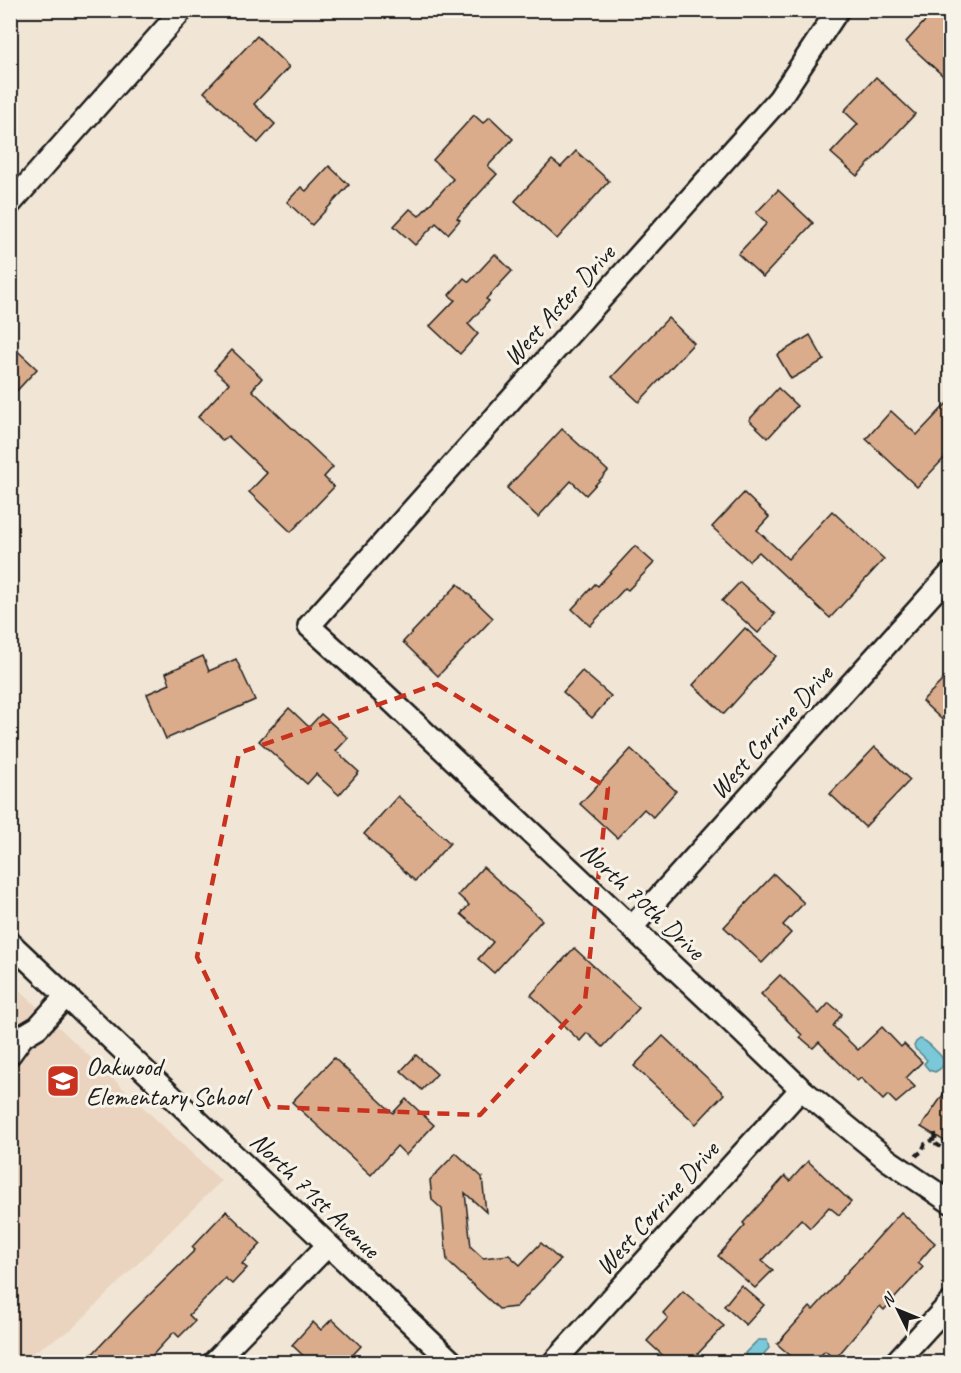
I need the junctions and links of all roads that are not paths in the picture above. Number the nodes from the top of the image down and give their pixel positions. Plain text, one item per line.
1 (182, 10) edge
2 (838, 10) edge
3 (10, 204) edge
4 (951, 574) edge
5 (309, 626) joint
6 (632, 927) junction
7 (10, 943) edge
8 (66, 996) junction
9 (10, 1054) edge
10 (801, 1089) junction
11 (951, 1202) edge
12 (328, 1245) junction
13 (951, 1303) edge
14 (214, 1362) edge
15 (452, 1362) edge
16 (554, 1362) edge
17 (896, 1362) edge

1 - 3 street
2 - 5 street, West Aster Drive
4 - 6 street, West Corrine Drive
5 - 6 street, North 70th Drive
6 - 10 street, North 70th Drive
7 - 8 street, North 71st Avenue
8 - 9 street
8 - 12 street, North 71st Avenue
10 - 11 street, North 70th Drive
10 - 16 street, West Corrine Drive
12 - 14 street
12 - 15 street, North 71st Avenue
13 - 17 street

